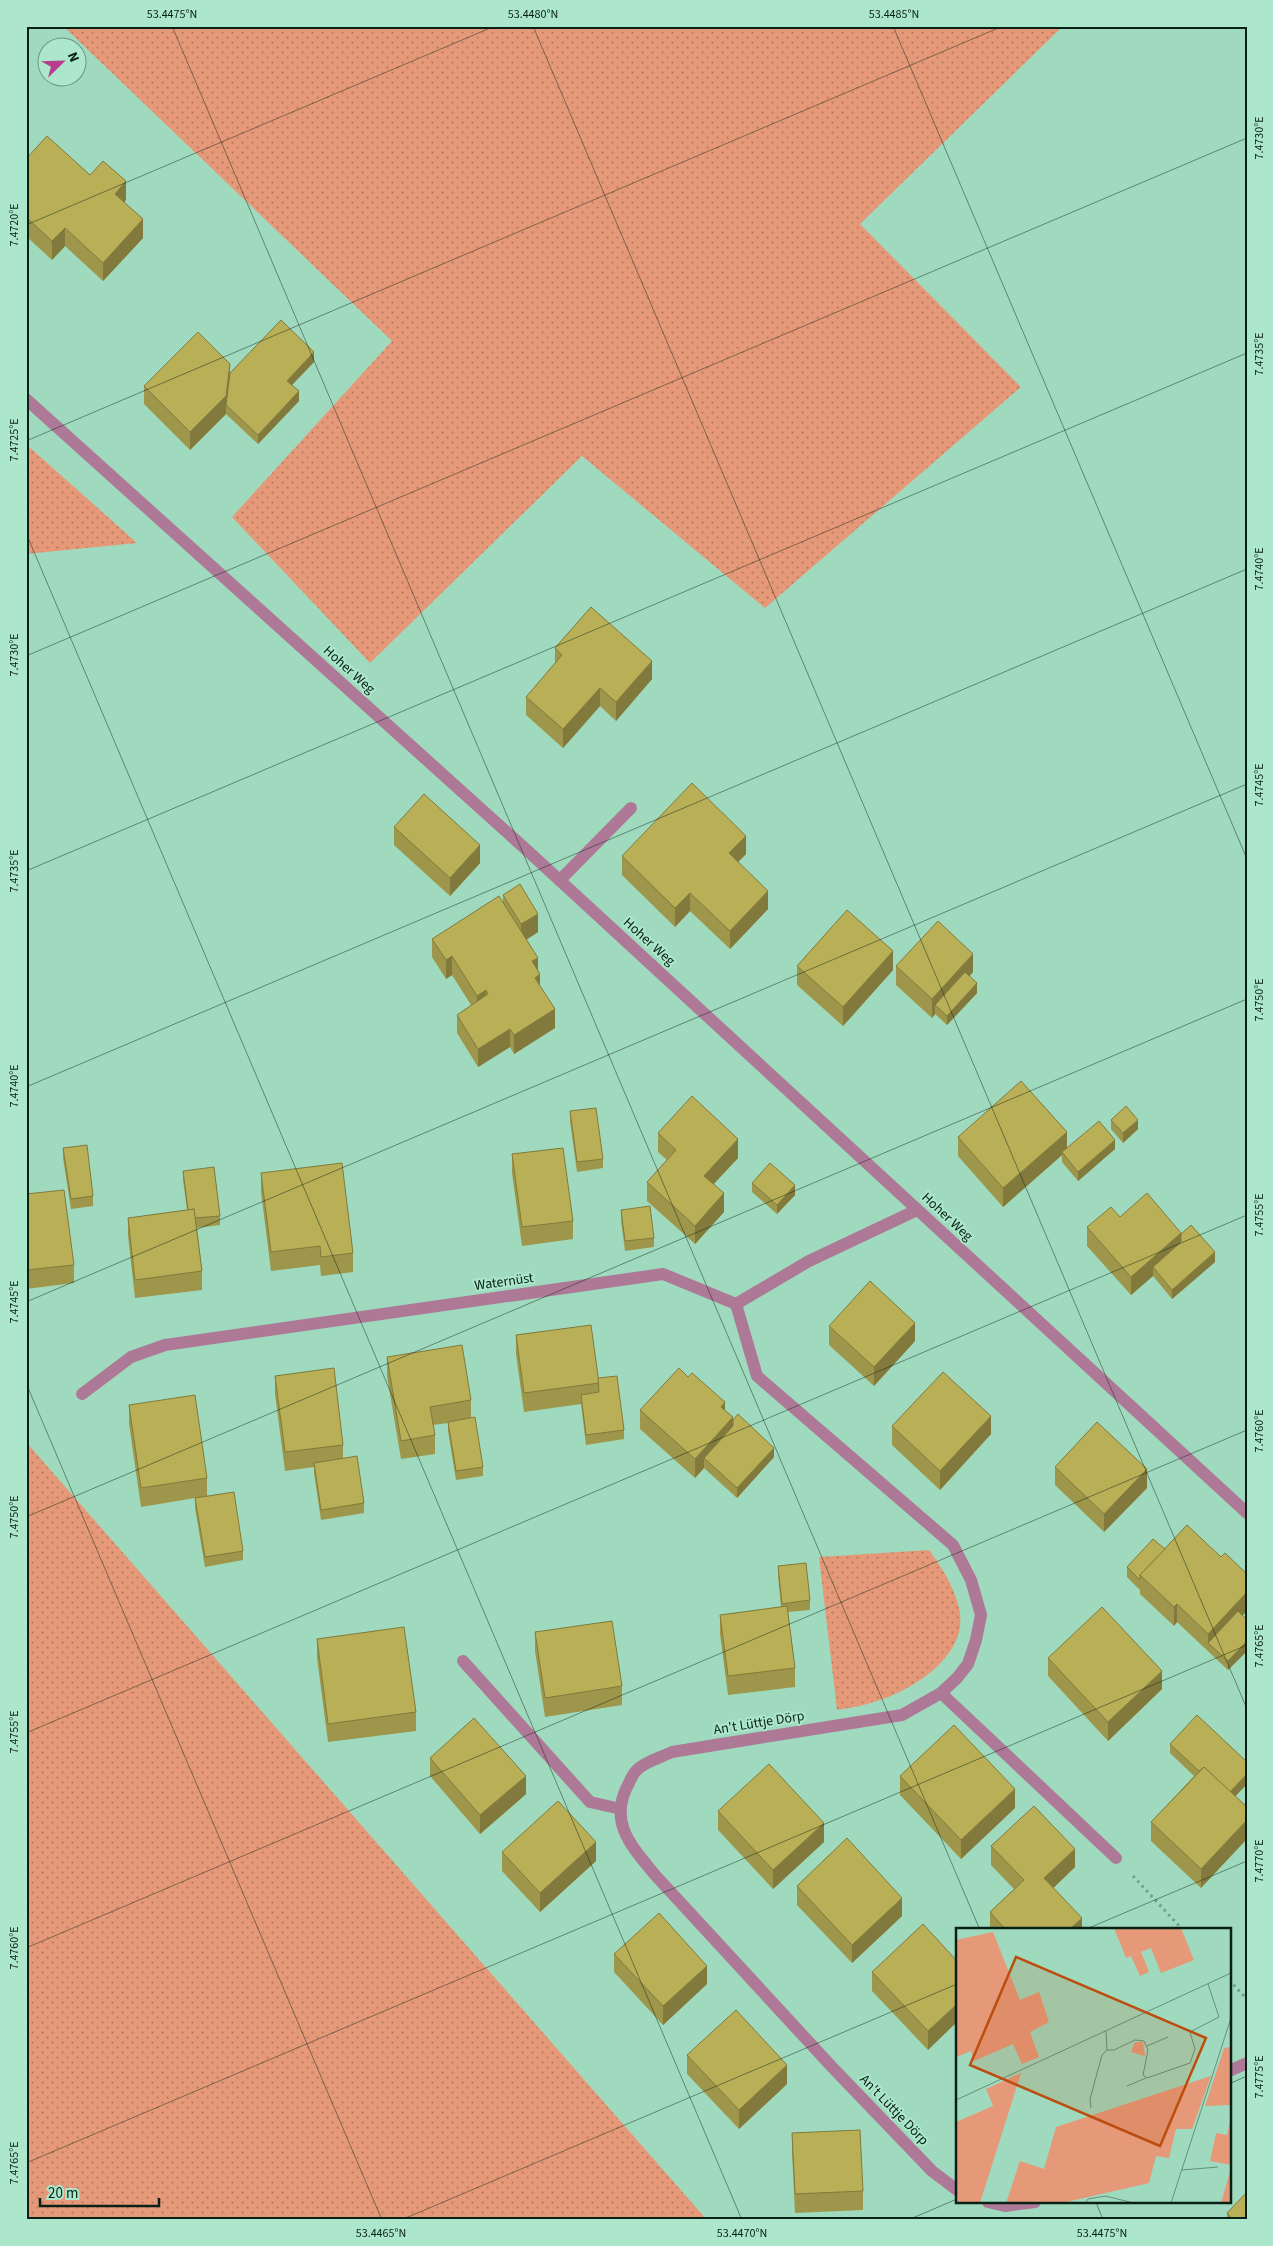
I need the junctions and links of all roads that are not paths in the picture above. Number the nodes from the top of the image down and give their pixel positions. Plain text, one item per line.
1 (26, 399) edge
2 (631, 808) dead end
3 (560, 880) junction
4 (917, 1210) junction
5 (736, 1304) junction
6 (82, 1394) dead end
7 (1247, 1513) edge
8 (463, 1661) dead end
9 (941, 1693) junction
10 (621, 1810) junction
11 (1116, 1858) road end
12 (1247, 2063) edge
13 (1230, 2071) edge
14 (956, 2189) edge
15 (996, 2204) edge
16 (1020, 2204) edge

1 - 3 street, Hoher Weg
2 - 3 street
3 - 4 street, Hoher Weg
4 - 5 street
4 - 7 street, Hoher Weg
5 - 6 street, Waternüst
5 - 9 street, An't Lüttje Dörp
8 - 10 street
9 - 10 street, An't Lüttje Dörp
9 - 11 street
10 - 14 street, An't Lüttje Dörp
12 - 13 street
15 - 16 street

